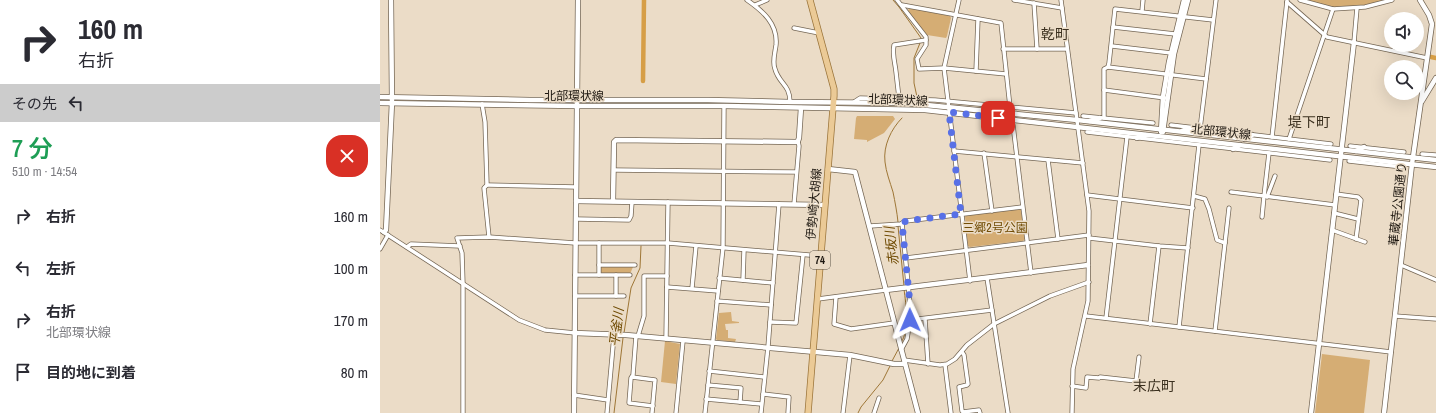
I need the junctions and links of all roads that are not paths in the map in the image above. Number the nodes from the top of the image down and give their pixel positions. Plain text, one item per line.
1 (391, 0) edge
2 (578, 0) edge
3 (748, 0) edge
4 (767, 0) edge
5 (810, 0) edge
6 (897, 0) edge
7 (959, 0) edge
8 (1014, 0) edge
9 (1061, 0) edge
10 (1143, 0) edge
11 (1184, 0) edge
12 (1188, 0) edge
13 (1216, 0) edge
14 (1300, 0) edge
15 (1392, 0) edge
16 (1420, 0) edge
17 (1287, 1) edge
18 (1034, 3) junction
19 (755, 5) junction
20 (902, 5) junction
21 (1062, 8) junction
22 (1357, 8) junction
23 (1333, 9) junction
24 (1142, 11) junction
25 (955, 16) junction
26 (1182, 16) junction
27 (978, 19) junction
28 (1213, 20) junction
29 (1113, 27) junction
30 (794, 28) dead end
31 (819, 33) junction
32 (1175, 34) junction
33 (1325, 36) junction
34 (926, 40) junction
35 (1354, 42) junction
36 (1112, 46) junction
37 (1003, 49) junction
38 (1037, 49) junction
39 (1067, 49) junction
40 (1171, 53) junction
41 (1427, 58) junction
42 (1108, 67) junction
43 (944, 68) junction
44 (976, 71) junction
45 (1006, 74) junction
46 (1168, 74) junction
47 (1206, 78) junction
48 (1436, 78) edge
49 (1104, 90) junction
50 (380, 97) edge
51 (392, 97) junction
52 (899, 98) junction
53 (1165, 98) junction
54 (577, 100) junction
55 (482, 101) junction
56 (380, 102) edge
57 (392, 102) junction
58 (790, 102) junction
59 (854, 102) junction
60 (948, 104) junction
61 (1420, 104) junction
62 (833, 105) junction
63 (577, 106) junction
64 (724, 106) junction
65 (1010, 107) junction
66 (801, 108) junction
67 (949, 112) junction
68 (1076, 113) junction
69 (1083, 116) dead end
70 (1102, 118) junction
71 (1077, 120) junction
72 (1089, 121) junction
73 (1137, 122) junction
74 (1154, 123) dead end
75 (1013, 126) dead end
76 (1078, 126) junction
77 (1171, 126) dead end
78 (1145, 128) junction
79 (1191, 128) junction
80 (1162, 129) junction
81 (1200, 129) junction
82 (1114, 131) junction
83 (1087, 132) dead end
84 (1181, 132) junction
85 (1226, 132) junction
86 (1146, 134) junction
87 (1252, 135) junction
88 (1121, 136) junction
89 (1162, 136) junction
90 (1127, 137) junction
91 (1272, 137) junction
92 (1137, 138) junction
93 (1232, 138) junction
94 (1191, 139) junction
95 (1245, 139) junction
96 (1288, 139) junction
97 (724, 141) junction
98 (798, 141) junction
99 (1307, 141) junction
100 (1331, 144) dead end
101 (1198, 145) junction
102 (1240, 145) junction
103 (1256, 146) junction
104 (1350, 146) dead end
105 (1314, 147) junction
106 (1364, 147) junction
107 (1233, 149) junction
108 (1341, 149) junction
109 (1379, 149) junction
110 (954, 151) junction
111 (1356, 151) junction
112 (1267, 152) junction
113 (1404, 152) dead end
114 (984, 153) junction
115 (1323, 154) junction
116 (1384, 154) junction
117 (1422, 154) dead end
118 (1016, 156) junction
119 (1436, 156) edge
120 (1340, 157) junction
121 (1317, 158) junction
122 (1413, 158) junction
123 (1367, 159) junction
124 (1048, 160) junction
125 (1330, 160) dead end
126 (1433, 160) edge
127 (1349, 161) dead end
128 (1394, 162) junction
129 (1083, 163) junction
130 (1372, 164) junction
131 (1412, 164) junction
132 (1388, 166) junction
133 (1436, 166) edge
134 (1402, 167) dead end
135 (614, 170) junction
136 (828, 170) junction
137 (724, 171) junction
138 (796, 172) junction
139 (1275, 176) dead end
140 (487, 185) junction
141 (576, 187) junction
142 (1231, 192) dead end
143 (1336, 194) junction
144 (1087, 195) junction
145 (1194, 196) junction
146 (1265, 197) junction
147 (1119, 199) junction
148 (576, 201) junction
149 (613, 201) junction
150 (632, 202) junction
151 (668, 202) junction
152 (723, 203) junction
153 (779, 204) junction
154 (794, 204) junction
155 (824, 205) junction
156 (1335, 205) junction
157 (1022, 207) junction
158 (1192, 208) junction
159 (1229, 208) dead end
160 (992, 210) junction
161 (1334, 213) junction
162 (961, 214) junction
163 (1262, 217) dead end
164 (1358, 218) junction
165 (576, 219) junction
166 (902, 223) junction
167 (870, 226) junction
168 (1332, 230) junction
169 (384, 232) edge
170 (1089, 236) junction
171 (489, 237) junction
172 (1058, 239) junction
173 (1356, 239) junction
174 (1114, 241) junction
175 (1365, 242) dead end
176 (575, 243) junction
177 (599, 243) junction
178 (668, 243) junction
179 (1027, 243) junction
180 (1225, 243) junction
181 (460, 246) junction
182 (696, 246) junction
183 (1159, 246) junction
184 (407, 247) junction
185 (380, 248) edge
186 (723, 248) junction
187 (1188, 248) junction
188 (744, 250) junction
189 (966, 250) junction
190 (776, 253) junction
191 (803, 255) junction
192 (821, 256) junction
193 (906, 258) junction
194 (599, 265) junction
195 (635, 265) dead end
196 (1401, 265) junction
197 (1088, 266) junction
198 (1031, 272) junction
199 (575, 275) junction
200 (599, 275) junction
201 (616, 275) junction
202 (630, 275) dead end
203 (667, 276) junction
204 (719, 278) junction
205 (987, 278) junction
206 (743, 280) junction
207 (1436, 280) edge
208 (970, 281) junction
209 (1089, 282) junction
210 (773, 283) junction
211 (463, 284) junction
212 (667, 287) junction
213 (692, 288) junction
214 (908, 288) junction
215 (886, 290) junction
216 (718, 291) junction
217 (575, 296) junction
218 (616, 296) junction
219 (624, 296) dead end
220 (836, 297) junction
221 (818, 299) junction
222 (717, 301) junction
223 (771, 305) junction
224 (992, 310) junction
225 (1086, 316) junction
226 (1395, 316) junction
227 (1106, 318) junction
228 (925, 319) junction
229 (1436, 319) edge
230 (910, 320) junction
231 (770, 322) junction
232 (894, 323) junction
233 (994, 324) junction
234 (1150, 324) junction
235 (1179, 327) junction
236 (1215, 331) junction
237 (575, 333) junction
238 (616, 335) junction
239 (637, 336) junction
240 (666, 339) junction
241 (683, 341) junction
242 (712, 343) junction
243 (1319, 344) junction
244 (768, 348) junction
245 (901, 350) junction
246 (813, 352) junction
247 (962, 352) junction
248 (1391, 352) junction
249 (850, 355) junction
250 (1139, 356) dead end
251 (904, 362) junction
252 (928, 364) junction
253 (945, 364) junction
254 (709, 371) junction
255 (632, 377) junction
256 (764, 377) junction
257 (708, 385) junction
258 (1072, 386) junction
259 (763, 394) junction
260 (574, 395) junction
261 (879, 398) dead end
262 (706, 399) junction
263 (608, 400) junction
264 (740, 402) junction
265 (762, 404) junction
266 (653, 406) junction
267 (463, 413) edge
268 (574, 413) edge
269 (607, 413) edge
270 (652, 413) edge
271 (676, 413) edge
272 (705, 413) edge
273 (761, 413) edge
274 (788, 413) edge
275 (808, 413) edge
276 (843, 413) edge
277 (874, 413) edge
278 (918, 413) edge
279 (951, 413) edge
280 (980, 413) edge
281 (1008, 413) edge
282 (1072, 413) edge
283 (1311, 413) edge
284 (1384, 413) edge

1 - 51 street
2 - 54 street
3 - 19 street
4 - 19 street
5 - 31 main road, 伊勢崎大胡線 / 74
6 - 20 street
7 - 25 street
8 - 18 street
9 - 21 street
10 - 24 street
11 - 26 street
12 - 26 street
13 - 28 street
14 - 23 street
15 - 22 street
16 - 41 street, 華蔵寺公園通り
17 - 33 street
17 - 91 street
18 - 21 street
18 - 38 street
19 - 58 street
20 - 25 street
20 - 34 street
21 - 39 street
22 - 23 street
22 - 35 street
23 - 33 street
24 - 26 street
24 - 29 street
25 - 27 street
25 - 43 street
26 - 28 street
26 - 32 street
26 - 46 street
27 - 37 street
27 - 44 street
28 - 47 street
29 - 32 street
29 - 36 street
30 - 31 street
31 - 62 main road, 伊勢崎大胡線 / 74
32 - 40 street
33 - 35 street
33 - 96 street
34 - 43 street
34 - 52 street
35 - 41 street
35 - 108 street
36 - 40 street
36 - 42 street
37 - 38 street
37 - 45 street
38 - 39 street
39 - 68 street
40 - 46 street
41 - 61 street, 華蔵寺公園通り
42 - 46 street
42 - 49 street
43 - 44 street
43 - 60 street
44 - 45 street
45 - 65 street
46 - 47 street
46 - 53 street
47 - 81 street
48 - 61 street
49 - 53 street
49 - 70 street
50 - 51 street, 北部環状線
51 - 55 street, 北部環状線
51 - 57 street
52 - 59 street
52 - 60 street
53 - 80 street
54 - 55 street, 北部環状線
54 - 58 street, 北部環状線
54 - 63 street
55 - 57 street, 北部環状線
55 - 63 street, 北部環状線
55 - 140 street
56 - 57 street, 北部環状線
57 - 169 street
58 - 62 street, 北部環状線
59 - 60 street, 北部環状線
59 - 62 street, 北部環状線
60 - 65 street
60 - 67 street
60 - 71 street, 北部環状線
61 - 122 street, 華蔵寺公園通り
62 - 66 street, 北部環状線
62 - 67 street, 北部環状線
62 - 136 main road, 伊勢崎大胡線 / 74
63 - 64 street, 北部環状線
63 - 141 street
64 - 66 street, 北部環状線
64 - 97 street
65 - 68 street
66 - 98 street
67 - 76 street, 北部環状線
67 - 110 street
68 - 71 street
69 - 70 street
70 - 72 street
70 - 73 street
71 - 72 street, 北部環状線
71 - 76 street
72 - 78 street, 北部環状線
73 - 74 street
73 - 78 street
75 - 118 street
76 - 82 street, 北部環状線
76 - 129 street
77 - 79 street
78 - 80 street, 北部環状線
79 - 81 street
79 - 84 street
80 - 84 street, 北部環状線
80 - 89 street
81 - 85 street
82 - 86 street, 北部環状線
82 - 88 street
83 - 88 street
84 - 93 street, 北部環状線
85 - 87 street
85 - 93 street
86 - 89 street, 北部環状線
86 - 92 street
87 - 91 street
87 - 95 street
88 - 90 street
89 - 94 street, 北部環状線
90 - 92 street
90 - 147 street
91 - 96 street
92 - 101 street
93 - 95 street, 北部環状線
94 - 101 street
94 - 102 street, 北部環状線
95 - 105 street, 北部環状線
96 - 99 street
97 - 98 street
97 - 135 street
97 - 137 street
98 - 138 street
99 - 100 street
99 - 105 street
101 - 107 street
101 - 145 street
102 - 103 street, 北部環状線
102 - 107 street
103 - 112 street
103 - 115 street, 北部環状線
104 - 106 street
105 - 108 street, 北部環状線
106 - 109 street
106 - 111 street
107 - 112 street
108 - 111 street, 北部環状線
108 - 120 street
109 - 113 street
109 - 116 street
110 - 114 street
110 - 162 street
111 - 116 street, 北部環状線
112 - 121 street
112 - 146 street
114 - 118 street
114 - 160 street
115 - 120 street, 北部環状線
115 - 121 street
116 - 122 street, 北部環状線
117 - 119 street
118 - 124 street
118 - 157 street
119 - 126 street
120 - 123 street, 北部環状線
120 - 143 street
121 - 125 street
122 - 126 street, 北部環状線
122 - 131 street, 華蔵寺公園通り
123 - 128 street, 北部環状線
123 - 130 street
124 - 129 street
124 - 172 street
127 - 130 street
128 - 131 street, 北部環状線
128 - 132 street
129 - 144 street
130 - 132 street
131 - 133 street, 北部環状線
131 - 196 street, 華蔵寺公園通り
132 - 134 street
135 - 137 street
135 - 149 street
136 - 155 main road, 伊勢崎大胡線 / 74
136 - 167 street
137 - 138 street
137 - 152 street
138 - 154 street
139 - 146 street
140 - 141 street
140 - 171 street
141 - 148 street
142 - 146 street
143 - 156 street
143 - 164 street
144 - 147 street
144 - 170 street
145 - 158 street
145 - 180 street
146 - 156 street
146 - 163 street
147 - 158 street
147 - 174 street
148 - 149 street
148 - 165 street
149 - 150 street
150 - 151 street
150 - 165 street
151 - 152 street
151 - 178 street
152 - 153 street
152 - 186 street
153 - 154 street
153 - 190 street
154 - 155 street
155 - 192 main road, 伊勢崎大胡線 / 74
156 - 161 street
157 - 160 street
157 - 179 street
158 - 187 street
159 - 180 street
160 - 162 street
161 - 164 street
161 - 168 street
162 - 166 street
162 - 189 street
164 - 173 street
165 - 176 street
166 - 167 street
166 - 193 street
167 - 215 street
168 - 173 street
168 - 243 street
169 - 184 street
169 - 185 street
170 - 172 street
170 - 174 street
170 - 197 street
171 - 176 street
171 - 181 street
172 - 179 street
173 - 175 street
174 - 183 street
174 - 227 street
176 - 177 street
176 - 199 street
177 - 178 street
177 - 194 street
178 - 182 street
178 - 203 street
179 - 189 street
179 - 198 street
180 - 236 street
181 - 184 street
181 - 211 street
182 - 186 street
182 - 213 street
183 - 187 street
183 - 234 street
184 - 211 street
186 - 188 street
186 - 204 street
187 - 235 street
188 - 190 street
188 - 206 street
189 - 193 street
189 - 208 street
190 - 191 street
190 - 210 street
191 - 192 street
191 - 231 street
192 - 221 main road, 伊勢崎大胡線 / 74
193 - 214 street
194 - 195 street
194 - 200 street
196 - 207 street
196 - 226 street, 華蔵寺公園通り
197 - 198 street
197 - 209 street
198 - 205 street
199 - 200 street
199 - 217 street
200 - 201 street
201 - 202 street
201 - 218 street
203 - 212 street
203 - 239 street
204 - 206 street
204 - 216 street
205 - 208 street
205 - 224 street
206 - 210 street
208 - 214 street
209 - 225 street
209 - 233 street
210 - 223 street
211 - 237 street
211 - 267 street
212 - 213 street
212 - 240 street
213 - 216 street
214 - 215 street
214 - 230 street
215 - 220 street
215 - 232 street
216 - 222 street
217 - 218 street
217 - 237 street
218 - 219 street
220 - 221 street
220 - 232 street
221 - 246 main road, 伊勢崎大胡線 / 74
222 - 223 street
222 - 242 street
223 - 231 street
224 - 228 street
224 - 233 street
225 - 227 street
225 - 258 street
226 - 229 street
226 - 248 street, 華蔵寺公園通り
227 - 234 street
228 - 230 street
228 - 252 street
230 - 245 street
231 - 244 street
232 - 245 street
233 - 247 street
233 - 281 street
234 - 235 street
235 - 236 street
236 - 243 street
237 - 238 street
237 - 260 street
238 - 239 street
238 - 263 street
239 - 240 street
239 - 255 street
240 - 241 street
241 - 242 street
241 - 271 street
242 - 244 street
242 - 254 street
243 - 248 street
243 - 283 street
244 - 246 street
244 - 256 street
245 - 251 street
246 - 249 street
246 - 275 main road, 伊勢崎大胡線 / 74
247 - 253 street
247 - 280 street
248 - 284 street, 華蔵寺公園通り
249 - 251 street
249 - 276 street
250 - 258 street
251 - 252 street
251 - 278 street
252 - 253 street
253 - 279 street
254 - 256 street
254 - 257 street
255 - 266 street
255 - 266 street
256 - 259 street
257 - 262 street
257 - 264 street
258 - 282 street
259 - 265 street
259 - 274 street
260 - 263 street
260 - 268 street
261 - 277 street
262 - 264 street
262 - 272 street
263 - 269 street
264 - 265 street
265 - 273 street
266 - 270 street

